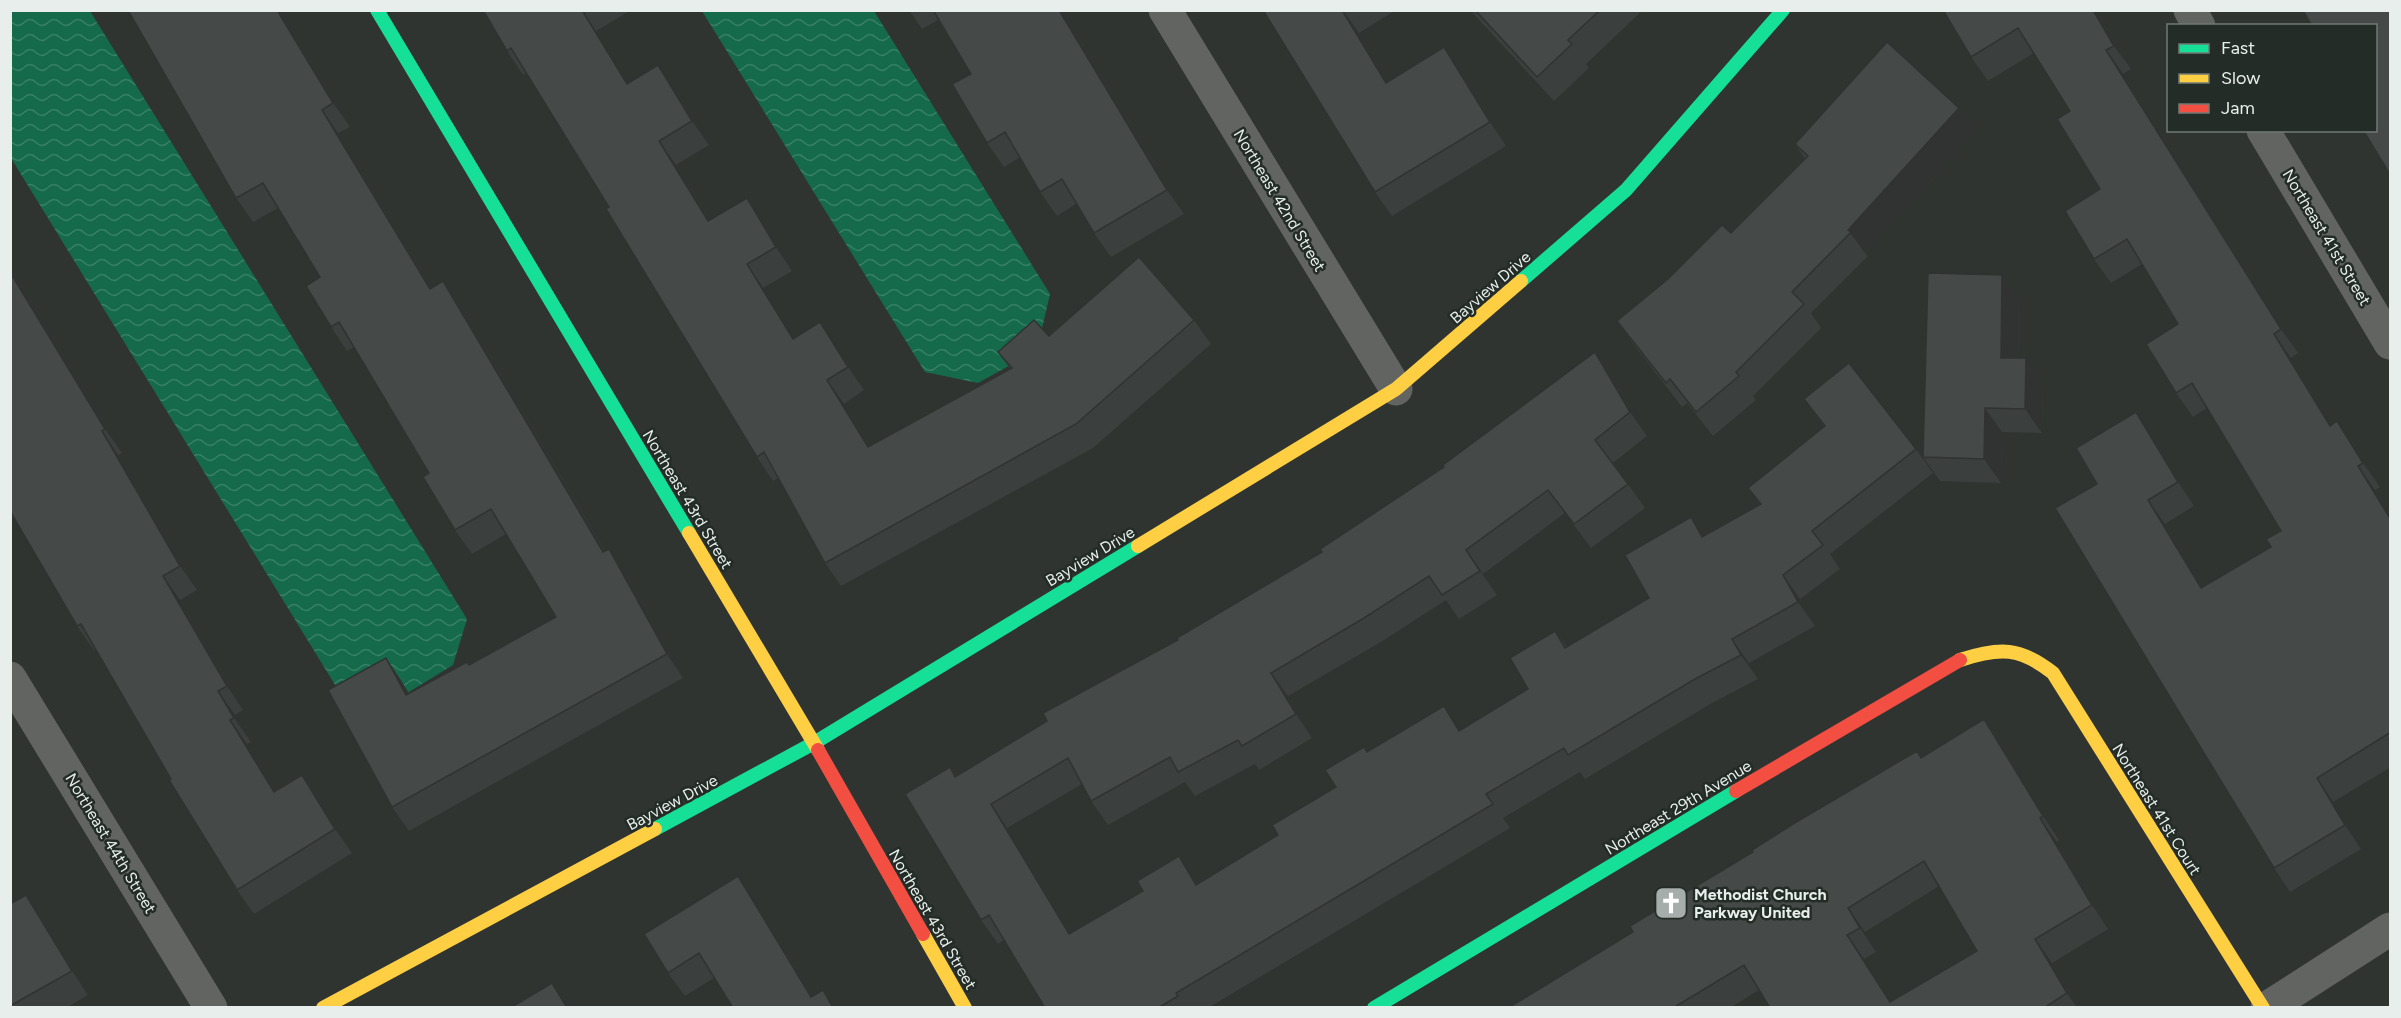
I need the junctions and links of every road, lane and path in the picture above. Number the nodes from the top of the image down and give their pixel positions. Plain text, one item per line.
1 (377, 10) edge
2 (1165, 10) edge
3 (1784, 10) edge
4 (2190, 10) edge
5 (2198, 24) edge
6 (2264, 132) edge
7 (2391, 343) edge
8 (1396, 389) junction
9 (2005, 651) joint
10 (10, 678) edge
11 (814, 743) junction
12 (2391, 929) edge
13 (361, 999) edge
14 (212, 1008) edge
15 (323, 1008) edge
16 (965, 1008) edge
17 (1374, 1008) edge
18 (2265, 1008) edge

1 - 11 street, Northeast 43rd Street
2 - 8 street, Northeast 42nd Street
3 - 8 street, Bayview Drive
4 - 5 street
6 - 7 street, Northeast 41st Street
8 - 11 street, Bayview Drive
9 - 17 street, Northeast 29th Avenue
9 - 18 street, Northeast 41st Court
10 - 14 street, Northeast 44th Street
11 - 13 street, Bayview Drive
11 - 16 street, Northeast 43rd Street
12 - 18 street
13 - 15 street, Bayview Drive

